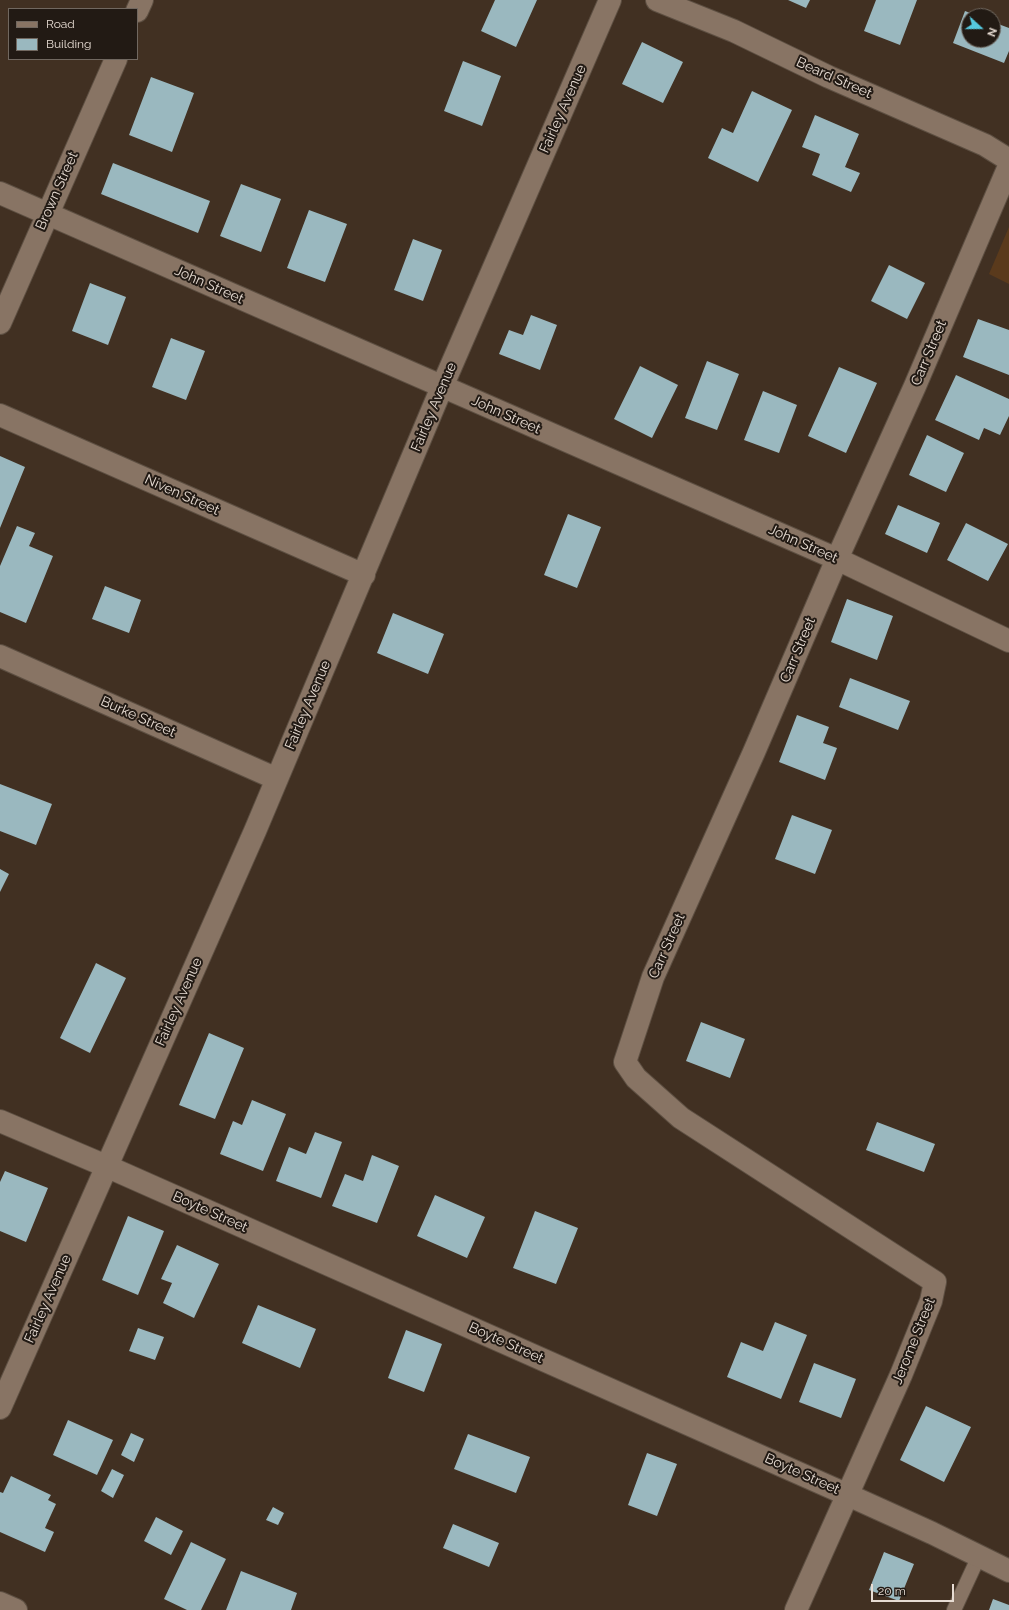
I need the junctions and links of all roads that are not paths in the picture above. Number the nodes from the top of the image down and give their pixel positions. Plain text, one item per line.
1 (610, 0) edge
2 (657, 0) edge
3 (116, 60) edge
4 (1009, 160) edge
5 (1009, 166) edge
6 (0, 193) edge
7 (47, 214) junction
8 (0, 324) edge
9 (442, 387) junction
10 (0, 415) edge
11 (837, 559) junction
12 (364, 575) junction
13 (1009, 641) edge
14 (0, 656) edge
15 (277, 778) junction
16 (681, 1118) joint
17 (0, 1122) edge
18 (106, 1166) junction
19 (0, 1408) edge
20 (848, 1495) junction
21 (979, 1556) junction
22 (1009, 1571) edge
23 (0, 1603) edge
24 (16, 1610) edge
25 (796, 1610) edge
26 (954, 1610) edge

1 - 9 street, Fairley Avenue
2 - 4 street, Beard Street
3 - 7 street, Brown Street
5 - 11 street, Carr Street
6 - 7 street, John Street
7 - 8 street, Brown Street
7 - 9 street, John Street
9 - 11 street, John Street
9 - 12 street, Fairley Avenue
10 - 12 street, Niven Street
11 - 13 street, John Street
11 - 16 street, Carr Street
12 - 15 street, Fairley Avenue
14 - 15 street, Burke Street
15 - 18 street, Fairley Avenue
16 - 20 street, Jerome Street
17 - 18 street, Boyte Street
18 - 19 street, Fairley Avenue
18 - 20 street, Boyte Street
20 - 21 street, Boyte Street
20 - 25 street, Jerome Street
21 - 22 street, Boyte Street
21 - 26 lane
23 - 24 street

